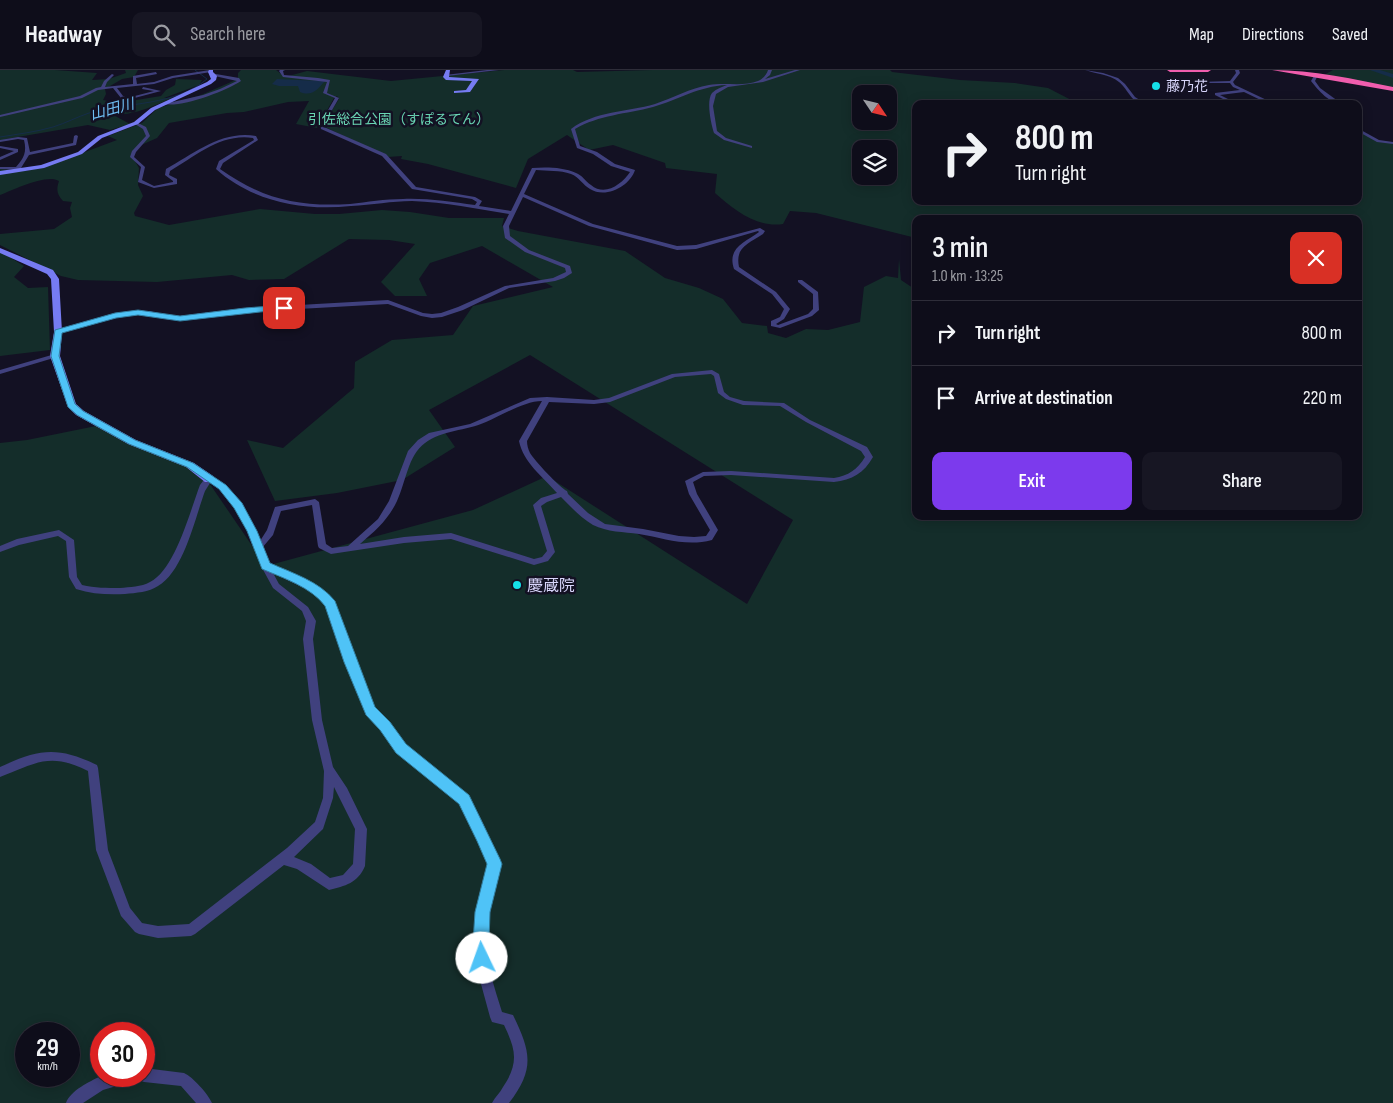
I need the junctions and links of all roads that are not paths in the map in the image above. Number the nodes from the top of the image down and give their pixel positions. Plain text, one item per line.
1 (282, 70) edge
2 (497, 70) edge
3 (770, 70) edge
4 (798, 70) edge
5 (1087, 70) edge
6 (1170, 70) edge
7 (1208, 70) edge
8 (1237, 70) edge
9 (1275, 70) edge
10 (156, 72) edge
11 (210, 72) edge
12 (447, 72) edge
13 (112, 75) dead end
14 (1316, 75) junction
15 (760, 81) junction
16 (156, 82) junction
17 (1231, 82) junction
18 (1168, 83) dead end
19 (135, 85) junction
20 (738, 85) junction
21 (114, 87) junction
22 (103, 88) junction
23 (1393, 89) edge
24 (1245, 91) junction
25 (456, 92) dead end
26 (1135, 100) edge
27 (1227, 100) edge
28 (1264, 100) edge
29 (1334, 100) edge
30 (166, 104) junction
31 (0, 116) edge
32 (136, 123) junction
33 (1362, 132) edge
34 (76, 136) dead end
35 (0, 141) edge
36 (1393, 143) edge
37 (0, 147) edge
38 (751, 147) dead end
39 (16, 152) junction
40 (29, 152) junction
41 (0, 159) edge
42 (0, 168) edge
43 (18, 168) junction
44 (27, 170) junction
45 (0, 173) edge
46 (523, 195) junction
47 (476, 208) junction
48 (512, 213) junction
49 (0, 250) edge
50 (800, 281) dead end
51 (58, 332) junction
52 (55, 356) junction
53 (0, 372) edge
54 (547, 399) junction
55 (209, 479) junction
56 (564, 493) junction
57 (258, 547) junction
58 (0, 549) edge
59 (349, 549) junction
60 (266, 566) junction
61 (329, 771) junction
62 (0, 772) edge
63 (282, 859) junction
64 (155, 1076) edge
65 (94, 1087) edge
66 (73, 1103) edge
67 (205, 1103) edge
68 (499, 1103) edge

1 - 47 street
2 - 12 street
3 - 15 street
4 - 15 street
5 - 26 street
6 - 7 highway
8 - 17 street
9 - 14 highway
10 - 16 street
10 - 19 street
11 - 16 street
11 - 30 street
11 - 30 street
12 - 25 street
13 - 22 street
14 - 23 highway
14 - 29 street
15 - 20 street
16 - 19 street
16 - 21 street
17 - 18 street
17 - 24 street
19 - 21 street
20 - 38 street
20 - 46 street
21 - 22 street
22 - 31 street
24 - 27 street
24 - 28 street
30 - 32 street
32 - 44 street
32 - 47 street
33 - 36 street
34 - 40 street
35 - 40 street
37 - 39 street
39 - 40 street
39 - 41 street
40 - 43 street
42 - 43 street
43 - 44 street
44 - 45 street
46 - 48 street
46 - 50 street
47 - 48 street
48 - 51 street
49 - 51 street
51 - 52 street
52 - 53 street
52 - 55 street
54 - 56 street
54 - 56 street
54 - 59 street
55 - 57 street
55 - 58 street
56 - 59 street
57 - 59 street
57 - 60 street
60 - 61 street
60 - 68 street
61 - 63 street
61 - 63 street
62 - 63 street
64 - 67 street
65 - 66 street

